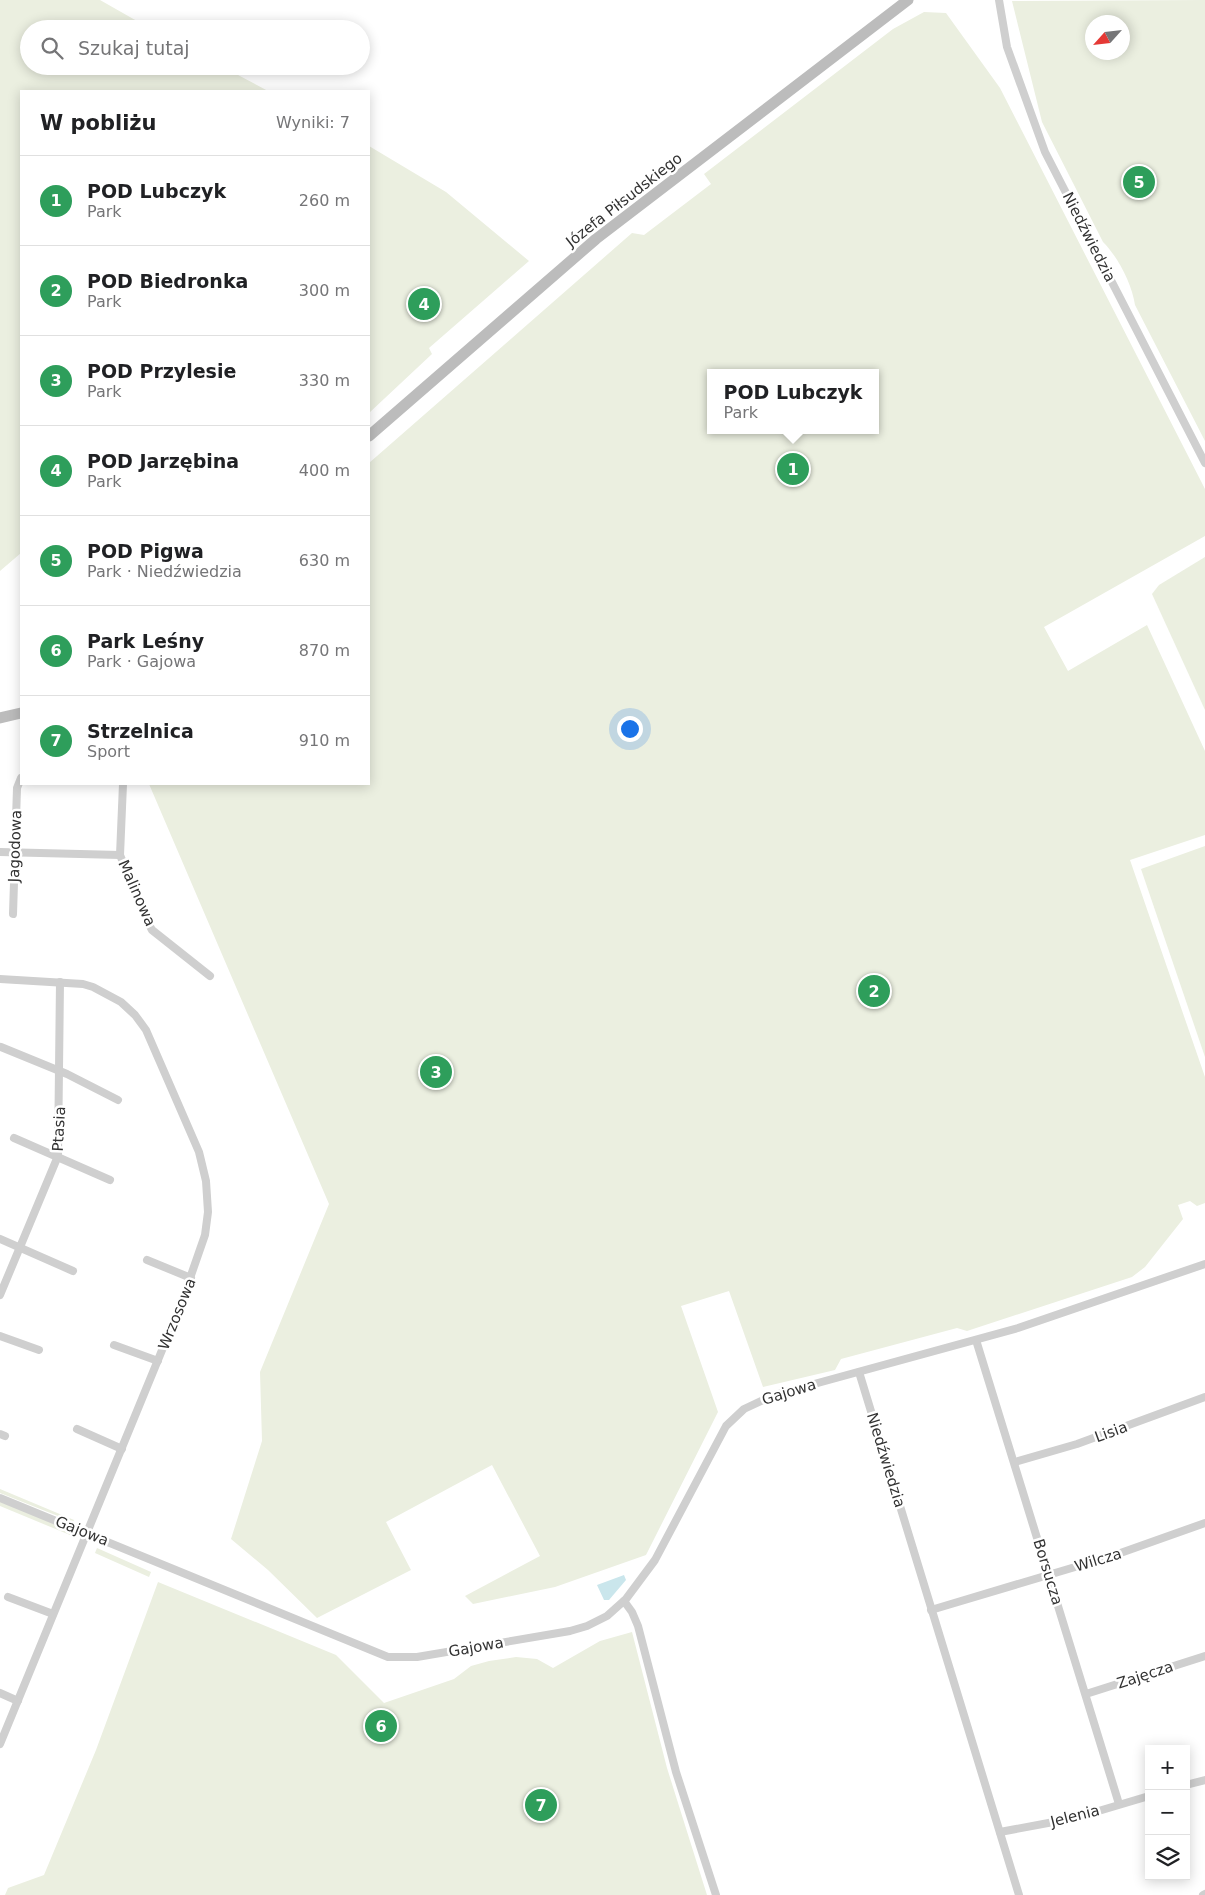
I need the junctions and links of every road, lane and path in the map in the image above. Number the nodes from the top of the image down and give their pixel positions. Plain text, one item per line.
1 (908, 0) edge
2 (999, 0) edge
3 (370, 435) edge
4 (1205, 463) edge
5 (0, 712) edge
6 (20, 712) edge
7 (20, 712) edge
8 (0, 718) edge
9 (20, 780) edge
10 (123, 785) edge
11 (0, 852) edge
12 (14, 853) junction
13 (120, 855) junction
14 (13, 914) dead end
15 (210, 976) dead end
16 (0, 979) edge
17 (60, 982) junction
18 (0, 1047) edge
19 (61, 1072) junction
20 (118, 1100) dead end
21 (14, 1138) dead end
22 (58, 1156) junction
23 (110, 1180) dead end
24 (0, 1239) edge
25 (21, 1248) junction
26 (147, 1260) dead end
27 (1205, 1264) edge
28 (73, 1271) dead end
29 (191, 1278) junction
30 (0, 1295) edge
31 (0, 1336) edge
32 (976, 1340) junction
33 (114, 1345) dead end
34 (39, 1350) dead end
35 (158, 1361) junction
36 (859, 1372) junction
37 (1205, 1397) edge
38 (77, 1430) dead end
39 (122, 1448) junction
40 (1015, 1462) junction
41 (0, 1498) edge
42 (1205, 1523) edge
43 (87, 1533) junction
44 (1049, 1575) junction
45 (8, 1597) dead end
46 (624, 1601) junction
47 (931, 1610) junction
48 (53, 1614) junction
49 (1205, 1656) edge
50 (0, 1693) edge
51 (1086, 1694) junction
52 (18, 1700) junction
53 (0, 1744) edge
54 (1205, 1780) edge
55 (1190, 1784) edge
56 (1145, 1797) edge
57 (1119, 1804) junction
58 (1000, 1832) junction
59 (716, 1895) edge
60 (1018, 1895) edge

1 - 3 street, Józefa Piłsudskiego
2 - 4 street, Niedźwiedzia
5 - 6 street
7 - 8 street
9 - 12 street, Jagodowa
10 - 13 street, Malinowa
11 - 12 street
12 - 13 street
12 - 14 street, Jagodowa
13 - 15 street, Malinowa
16 - 17 street, Wrzosowa
17 - 19 street, Ptasia
17 - 29 street, Wrzosowa
18 - 19 street
19 - 20 street
19 - 22 street, Ptasia
21 - 22 street
22 - 23 street
22 - 25 street, Ptasia
24 - 25 street
25 - 28 street
25 - 30 street, Ptasia
26 - 29 street
27 - 32 street
29 - 35 street, Wrzosowa
31 - 34 street
32 - 36 street
32 - 40 street, Borsucza
33 - 35 street
35 - 39 street, Wrzosowa
36 - 46 street, Gajowa
36 - 47 street, Niedźwiedzia
37 - 40 street, Lisia
38 - 39 street
39 - 43 street, Wrzosowa
40 - 44 street, Borsucza
41 - 43 street, Gajowa
42 - 44 street, Wilcza
43 - 46 street, Gajowa
43 - 48 street, Wrzosowa
44 - 47 street, Wilcza
44 - 51 street, Borsucza
45 - 48 street
46 - 59 street
47 - 58 street, Niedźwiedzia
48 - 52 street, Wrzosowa
49 - 51 street, Zajęcza
50 - 52 street
51 - 57 street, Borsucza
52 - 53 street, Wrzosowa
54 - 55 street
56 - 57 street, Jelenia
57 - 58 street, Jelenia
58 - 60 street, Niedźwiedzia

